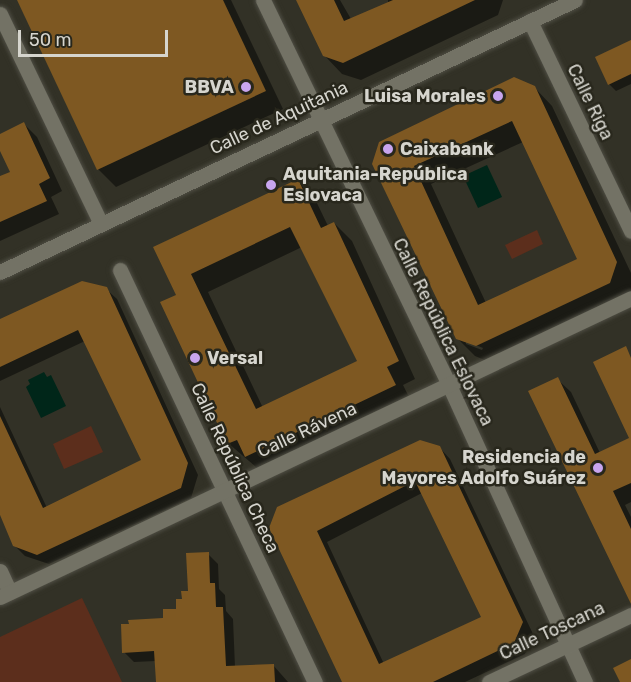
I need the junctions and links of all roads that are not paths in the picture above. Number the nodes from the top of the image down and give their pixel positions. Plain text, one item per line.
1 (263, 0) edge
2 (575, 0) edge
3 (0, 14) edge
4 (530, 21) junction
5 (320, 120) junction
6 (101, 224) junction
7 (631, 231) edge
8 (120, 270) dead end
9 (0, 272) edge
10 (631, 298) edge
11 (448, 385) junction
12 (224, 492) junction
13 (0, 571) edge
14 (5, 595) edge
15 (631, 615) edge
16 (568, 645) junction
17 (315, 682) edge
18 (489, 682) edge
19 (585, 682) edge

1 - 5 street, Calle República Eslovaca
2 - 4 street, Calle de Aquitania
3 - 6 street
4 - 5 street, Calle de Aquitania
4 - 7 street, Calle Riga
5 - 6 street, Calle de Aquitania
5 - 11 street, Calle República Eslovaca
6 - 9 street, Calle de Aquitania
8 - 12 street, Calle República Checa
10 - 11 street, Calle Rávena
11 - 12 street, Calle Rávena
11 - 16 street, Calle República Eslovaca
12 - 14 street, Calle Rávena
12 - 17 street, Calle República Checa
13 - 14 street
15 - 16 street, Calle Toscana
16 - 18 street, Calle Toscana
16 - 19 street, Calle República Eslovaca

